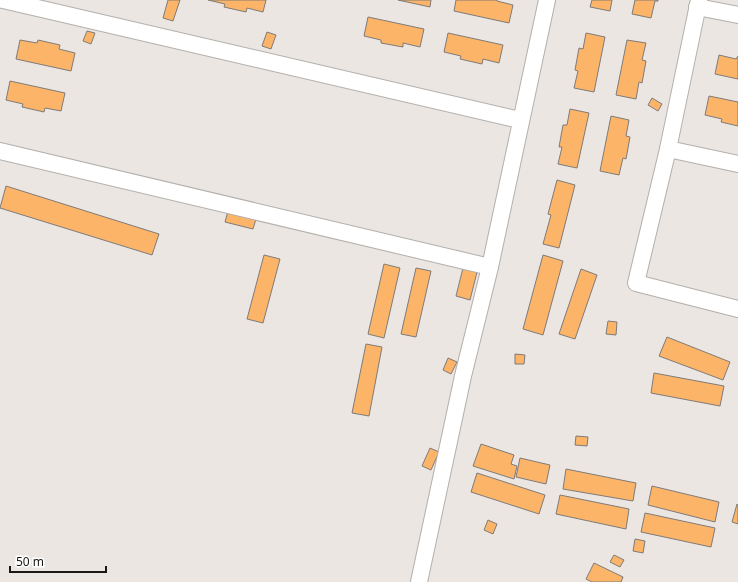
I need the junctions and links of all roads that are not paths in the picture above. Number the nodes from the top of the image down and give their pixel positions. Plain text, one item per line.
1 (2, 0) edge
2 (547, 0) edge
3 (698, 3) edge
4 (738, 15) edge
5 (520, 120) junction
6 (668, 149) junction
7 (0, 151) edge
8 (738, 164) edge
9 (490, 267) junction
10 (738, 309) edge
11 (419, 582) edge

1 - 5 street
2 - 5 street
3 - 4 street
3 - 6 street
5 - 9 street
6 - 8 street
6 - 10 street
7 - 9 street
9 - 11 street

